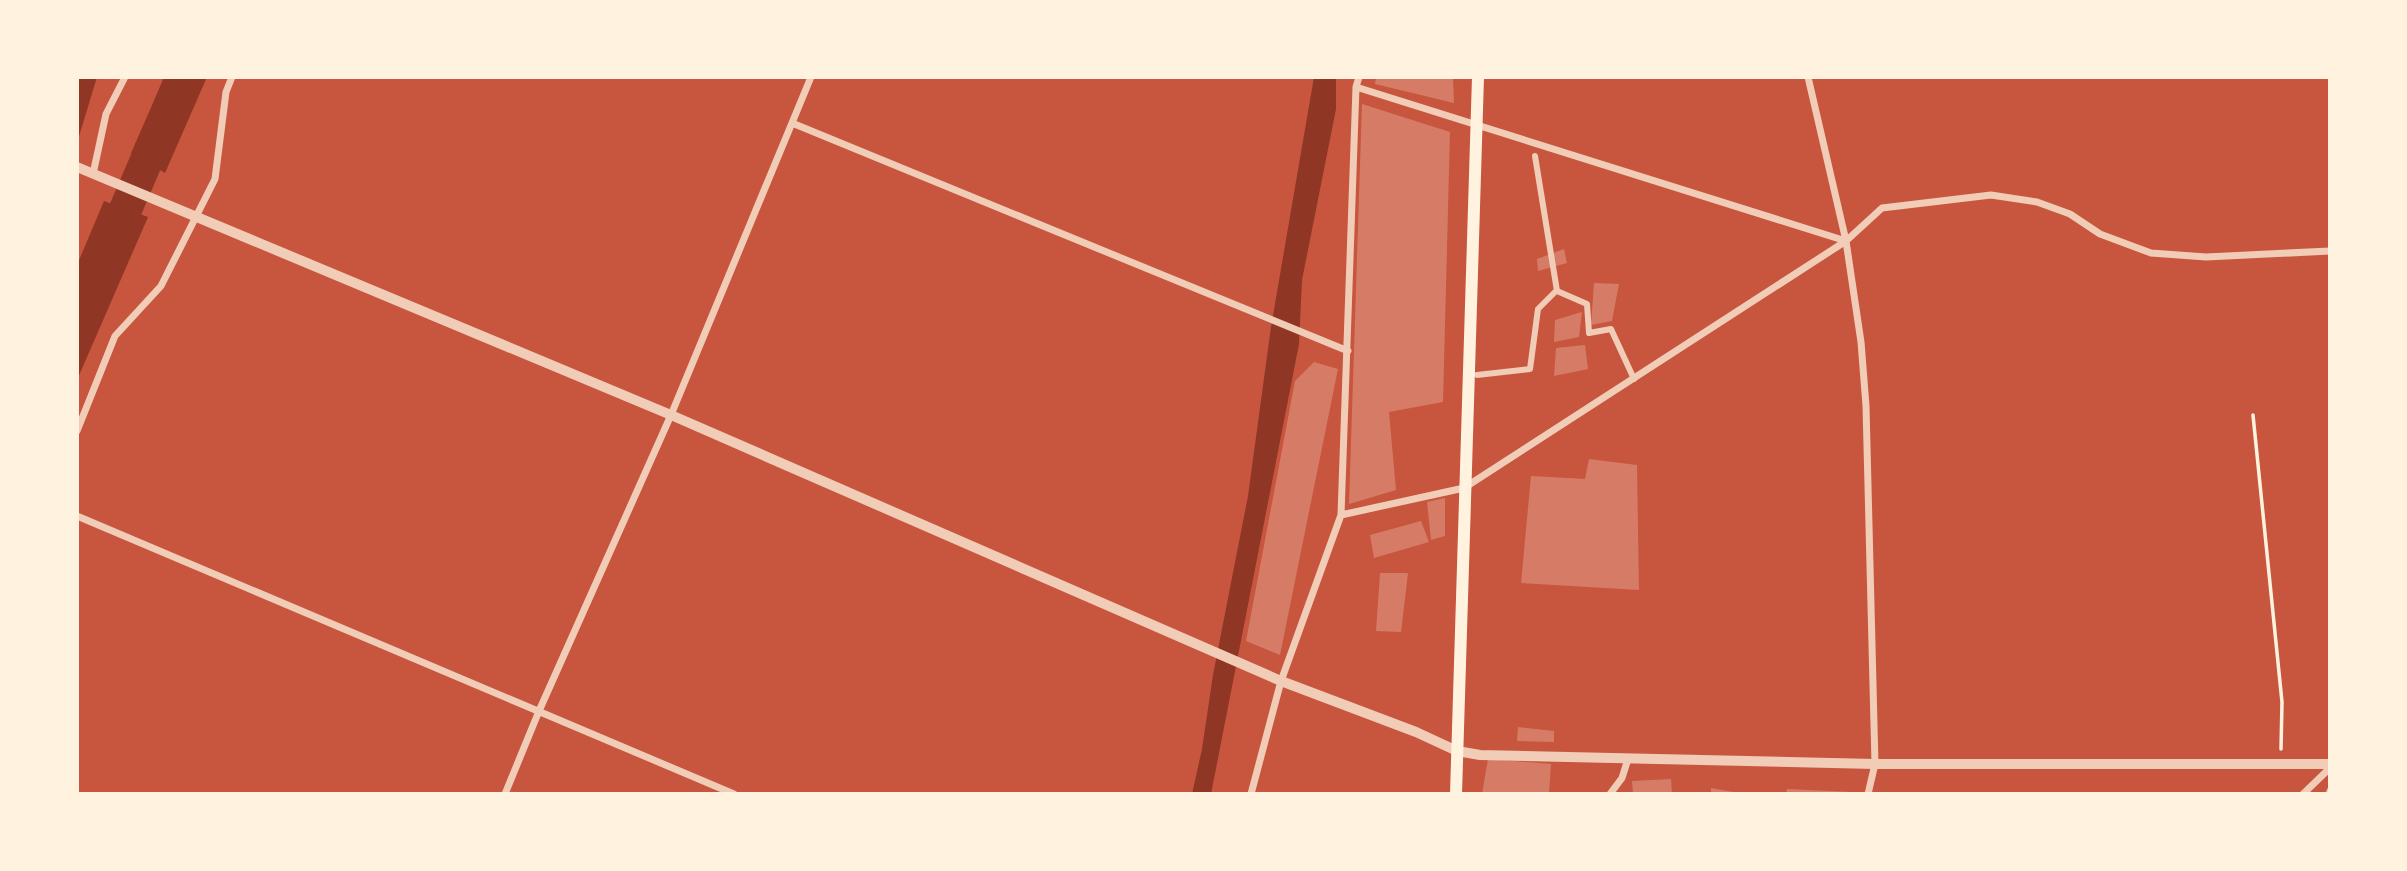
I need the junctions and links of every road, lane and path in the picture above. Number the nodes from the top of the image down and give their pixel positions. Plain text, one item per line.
1 (125, 77) edge
2 (232, 77) edge
3 (811, 77) edge
4 (1359, 77) edge
5 (1478, 77) edge
6 (1808, 77) edge
7 (1356, 87) junction
8 (792, 123) junction
9 (1475, 124) junction
10 (1535, 156) dead end
11 (77, 167) edge
12 (93, 174) junction
13 (196, 218) junction
14 (1846, 242) junction
15 (2330, 251) edge
16 (1557, 290) junction
17 (1348, 351) junction
18 (1477, 375) dead end
19 (1633, 379) junction
20 (671, 415) junction
21 (2253, 415) dead end
22 (77, 431) edge
23 (1464, 488) junction
24 (1340, 515) junction
25 (77, 516) edge
26 (1281, 681) junction
27 (539, 711) junction
28 (1457, 751) junction
29 (1628, 758) junction
30 (1875, 764) junction
31 (2280, 765) junction
32 (2330, 766) edge
33 (505, 794) edge
34 (734, 794) edge
35 (1251, 794) edge
36 (1456, 794) edge
37 (1610, 794) edge
38 (1868, 794) edge
39 (2303, 794) edge

1 - 12 street
2 - 13 street
3 - 8 street
4 - 7 street
5 - 9 main road
6 - 14 street
7 - 9 street
7 - 17 street
8 - 17 street
8 - 20 street
9 - 14 street
9 - 23 main road
10 - 16 street
11 - 12 street
12 - 13 street
13 - 20 street
13 - 22 street
14 - 15 street
14 - 19 street
14 - 30 street
16 - 18 street
16 - 19 street
17 - 24 street
19 - 23 street
20 - 26 street
20 - 27 street
21 - 31 path
23 - 24 street
23 - 28 main road
24 - 26 street
25 - 27 street
26 - 28 street
26 - 35 street
27 - 33 street
27 - 34 street
28 - 29 street
28 - 36 main road
29 - 30 street
29 - 37 street
30 - 31 street
30 - 38 street
31 - 32 street
32 - 39 street

